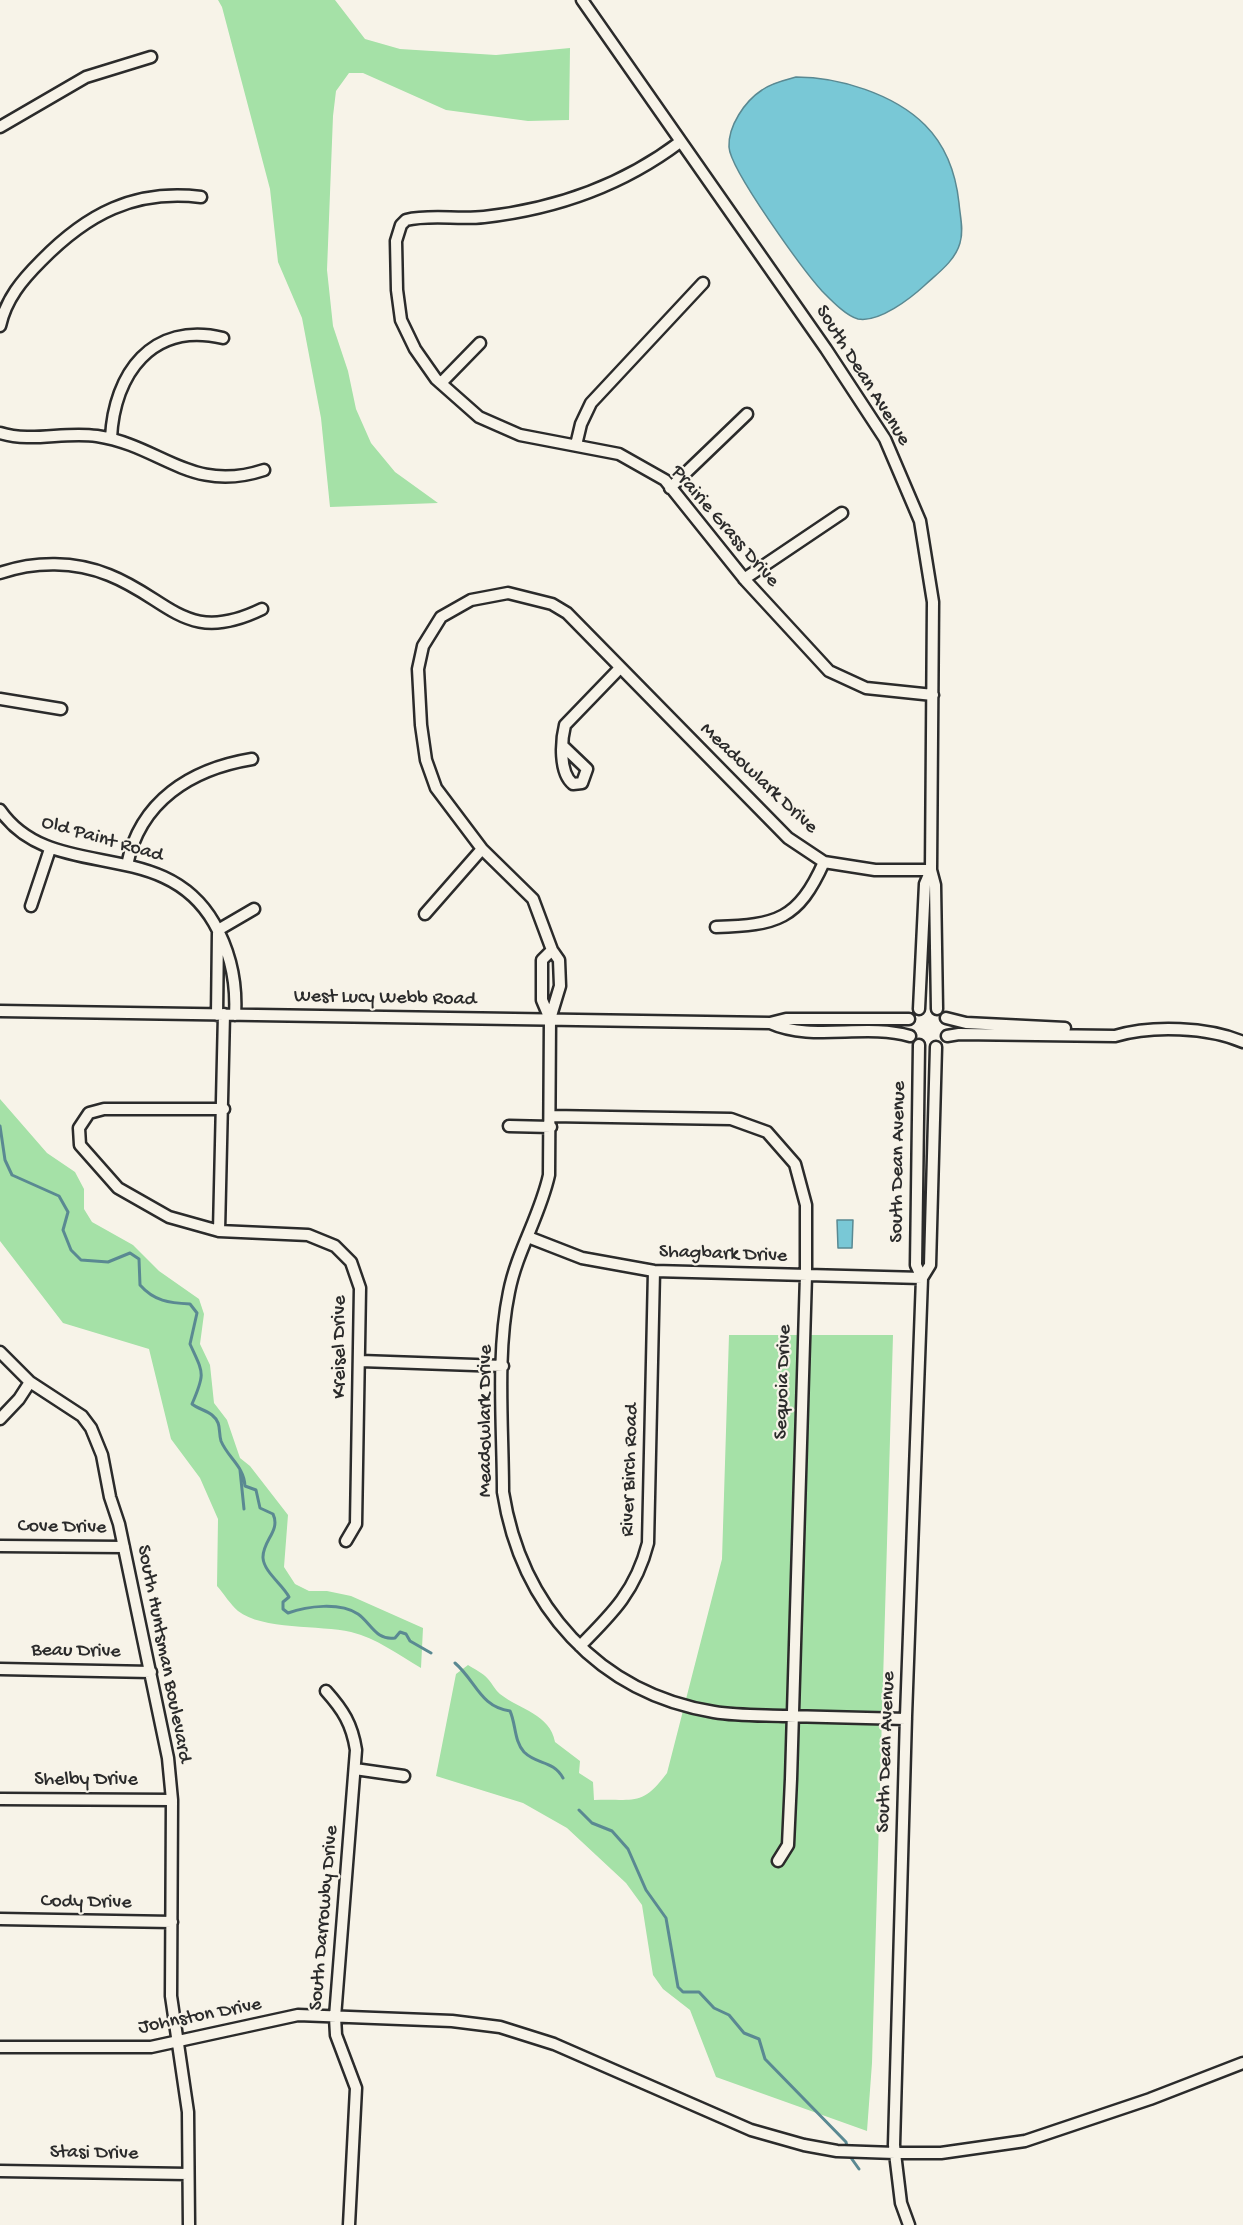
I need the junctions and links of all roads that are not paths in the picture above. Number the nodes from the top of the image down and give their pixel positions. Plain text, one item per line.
1 (582, 0) edge
2 (151, 57) dead end
3 (0, 127) edge
4 (680, 142) junction
5 (201, 197) dead end
6 (703, 283) dead end
7 (3, 306) edge
8 (0, 326) edge
9 (223, 338) dead end
10 (480, 343) dead end
11 (441, 383) junction
12 (747, 414) dead end
13 (0, 433) edge
14 (111, 438) junction
15 (576, 446) junction
16 (264, 470) dead end
17 (670, 488) junction
18 (842, 513) dead end
19 (0, 573) edge
20 (744, 579) junction
21 (262, 609) dead end
22 (620, 668) junction
23 (933, 694) junction
24 (0, 699) edge
25 (61, 709) dead end
26 (564, 747) dead end
27 (252, 759) dead end
28 (0, 810) edge
29 (50, 849) junction
30 (482, 849) junction
31 (824, 862) junction
32 (128, 866) junction
33 (931, 870) junction
34 (31, 906) dead end
35 (254, 909) dead end
36 (425, 914) dead end
37 (716, 927) dead end
38 (218, 930) junction
39 (552, 950) junction
40 (919, 1009) junction
41 (937, 1009) junction
42 (0, 1011) edge
43 (226, 1015) junction
44 (946, 1018) junction
45 (550, 1019) junction
46 (909, 1019) junction
47 (770, 1023) junction
48 (1127, 1032) junction
49 (910, 1036) junction
50 (947, 1036) junction
51 (1243, 1042) edge
52 (919, 1046) junction
53 (936, 1047) junction
54 (224, 1109) junction
55 (551, 1121) junction
56 (509, 1126) dead end
57 (219, 1231) junction
58 (528, 1237) junction
59 (654, 1271) junction
60 (806, 1275) junction
61 (922, 1278) junction
62 (0, 1352) edge
63 (361, 1361) junction
64 (504, 1365) junction
65 (30, 1382) junction
66 (0, 1419) edge
67 (346, 1541) dead end
68 (0, 1546) edge
69 (124, 1547) junction
70 (580, 1646) junction
71 (0, 1669) edge
72 (151, 1672) junction
73 (326, 1691) dead end
74 (793, 1716) junction
75 (906, 1719) junction
76 (355, 1769) junction
77 (404, 1776) dead end
78 (0, 1799) edge
79 (172, 1800) junction
80 (778, 1860) dead end
81 (0, 1919) edge
82 (172, 1922) junction
83 (335, 2017) junction
84 (179, 2041) junction
85 (0, 2047) edge
86 (1243, 2063) edge
87 (895, 2153) junction
88 (0, 2171) edge
89 (188, 2174) junction
90 (189, 2225) edge
91 (349, 2225) edge
92 (909, 2225) edge

1 - 4 street, South Dean Avenue
2 - 3 street
4 - 11 street, Prairie Grass Drive
4 - 23 street, South Dean Avenue
5 - 7 street
6 - 15 street
7 - 8 street
9 - 14 street
10 - 11 street
11 - 15 street, Prairie Grass Drive
12 - 17 street
13 - 14 street
14 - 16 street
15 - 17 street, Prairie Grass Drive
17 - 20 street, Prairie Grass Drive
18 - 20 street
19 - 21 street
20 - 23 street, Prairie Grass Drive
22 - 26 street
22 - 30 street, Meadowlark Drive
22 - 31 street, Meadowlark Drive
23 - 33 street, South Dean Avenue
24 - 25 street
27 - 32 street
28 - 29 street, Old Paint Road
29 - 32 street, Old Paint Road
29 - 34 street
30 - 36 street
30 - 39 street, Meadowlark Drive
31 - 33 street, Meadowlark Drive
31 - 37 street
32 - 38 street, Old Paint Road
33 - 40 street, South Dean Avenue
33 - 41 street, South Dean Avenue
35 - 38 street
38 - 43 street, Old Paint Road
38 - 43 street, Old Paint Road
39 - 45 street, Meadowlark Drive
39 - 45 street
40 - 41 street
40 - 46 street
41 - 44 street
42 - 43 street, West Lucy Webb Road
43 - 45 street, West Lucy Webb Road
43 - 54 street, Old Paint Road
44 - 48 street
44 - 50 street
45 - 47 street, West Lucy Webb Road
45 - 55 street, Meadowlark Drive
46 - 47 street, West Lucy Webb Road
46 - 49 street
47 - 49 street, West Lucy Webb Road
48 - 50 street
48 - 51 street
49 - 52 street
50 - 53 street
52 - 53 street
52 - 61 street, South Dean Avenue
53 - 61 street, South Dean Avenue
54 - 57 street, Old Paint Road
54 - 57 street, Kreisel Drive
55 - 56 street, Sequoia Drive
55 - 58 street, Meadowlark Drive
55 - 60 street, Sequoia Drive
57 - 63 street, Kreisel Drive
58 - 59 street, Shagbark Drive
58 - 64 street, Meadowlark Drive
59 - 60 street, Shagbark Drive
59 - 70 street, River Birch Road
60 - 61 street, Shagbark Drive
60 - 74 street, Sequoia Drive
61 - 75 street, South Dean Avenue
62 - 65 street, South Huntsman Boulevard
63 - 64 street
63 - 67 street, Kreisel Drive
64 - 70 street, Meadowlark Drive
65 - 66 street
65 - 69 street, South Huntsman Boulevard
68 - 69 street, Cove Drive
69 - 72 street, South Huntsman Boulevard
70 - 74 street, Meadowlark Drive
71 - 72 street, Beau Drive
72 - 79 street, South Huntsman Boulevard
73 - 76 street, South Darrowby Drive
74 - 75 street, Meadowlark Drive
74 - 80 street, Sequoia Drive
75 - 87 street, South Dean Avenue
76 - 77 street
76 - 83 street, South Darrowby Drive
78 - 79 street, Shelby Drive
79 - 82 street, South Huntsman Boulevard
81 - 82 street, Cody Drive
82 - 84 street, South Huntsman Boulevard
83 - 84 street, Johnston Drive
83 - 87 street, Johnston Drive
83 - 91 street, South Darrowby Drive
84 - 85 street, Johnston Drive
84 - 89 street, South Huntsman Boulevard
86 - 87 street, Johnston Drive
87 - 92 street, South Dean Avenue
88 - 89 street, Stasi Drive
89 - 90 street, South Huntsman Boulevard

